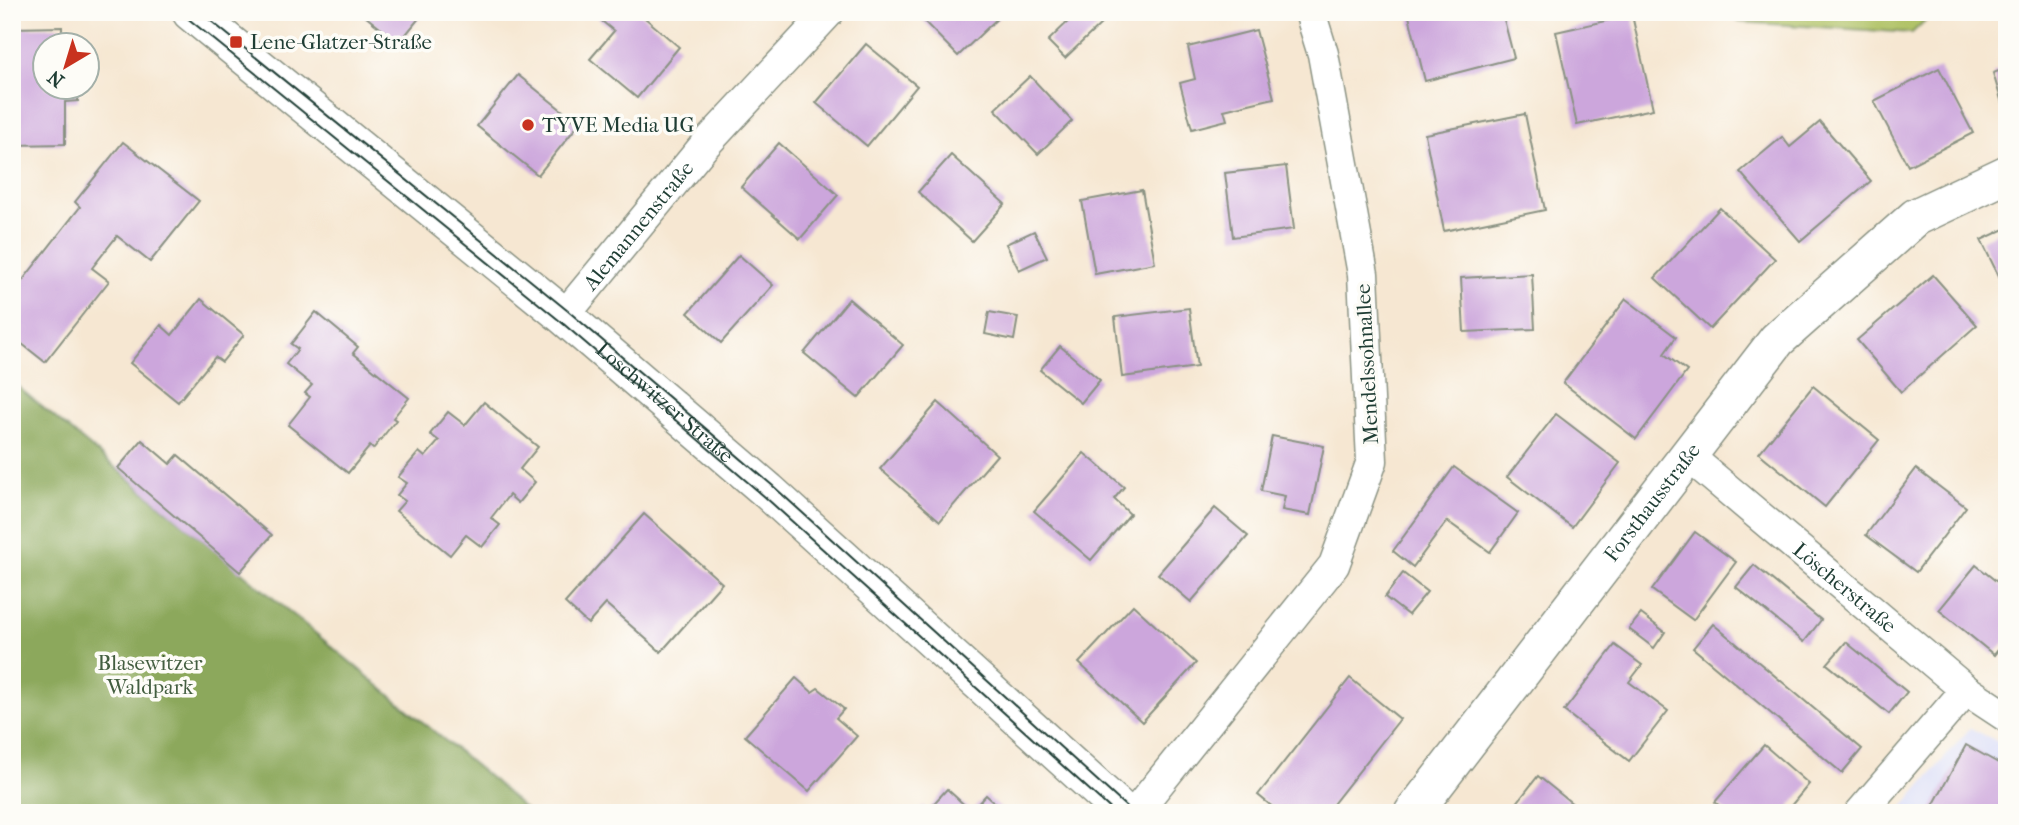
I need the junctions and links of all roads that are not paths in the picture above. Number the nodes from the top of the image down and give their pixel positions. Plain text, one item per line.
1 (191, 12) edge
2 (829, 12) edge
3 (1310, 12) edge
4 (2007, 174) edge
5 (564, 316) junction
6 (1687, 455) junction
7 (1966, 690) junction
8 (2007, 717) edge
9 (1124, 813) edge
10 (1135, 813) edge
11 (1413, 813) edge
12 (1860, 813) edge

1 - 5 street, Loschwitzer Straße
2 - 5 street, Alemannenstraße
3 - 10 street, Mendelssohnallee
4 - 6 street, Forsthausstraße
5 - 9 street, Loschwitzer Straße
6 - 7 street, Löscherstraße
6 - 11 street, Forsthausstraße
7 - 8 street, Löscherstraße
7 - 12 street

